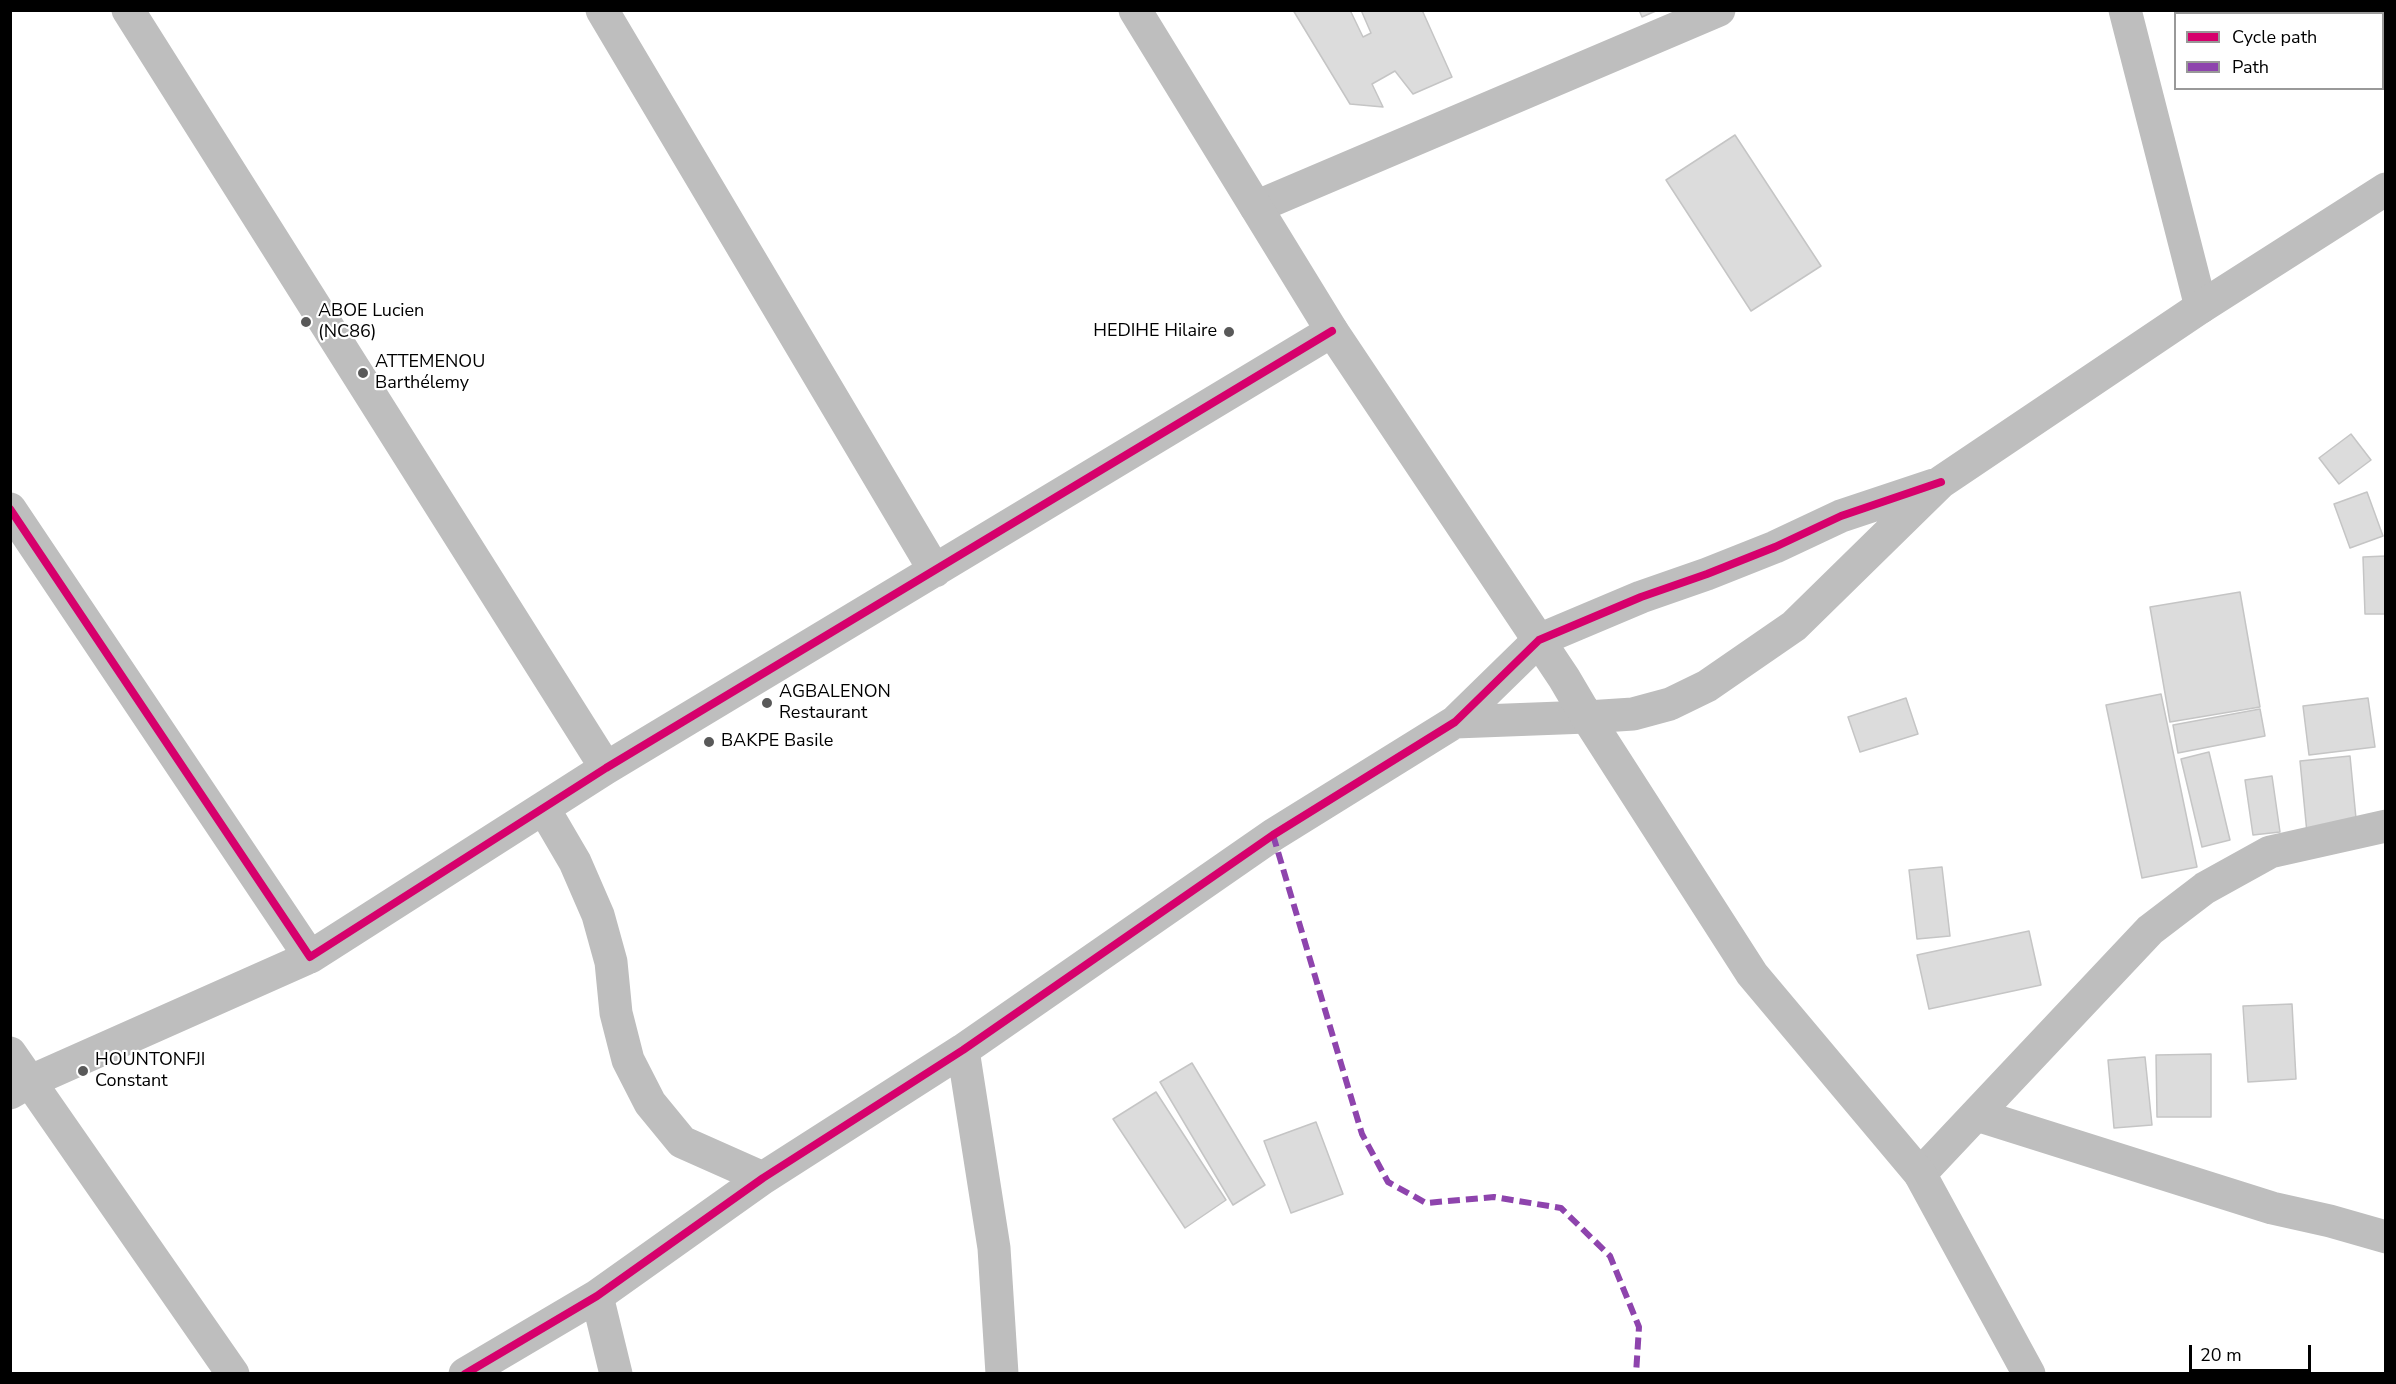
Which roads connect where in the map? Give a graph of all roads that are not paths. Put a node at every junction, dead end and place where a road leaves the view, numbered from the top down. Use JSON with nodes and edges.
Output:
{"nodes":[{"id":1,"x":128,"y":10,"type":"edge"},
{"id":2,"x":602,"y":10,"type":"edge"},
{"id":3,"x":1135,"y":10,"type":"edge"},
{"id":4,"x":1719,"y":10,"type":"edge"},
{"id":5,"x":2125,"y":10,"type":"edge"},
{"id":6,"x":2385,"y":189,"type":"edge"},
{"id":7,"x":1256,"y":207,"type":"junction"},
{"id":8,"x":2201,"y":307,"type":"junction"},
{"id":9,"x":1332,"y":331,"type":"junction"},
{"id":10,"x":1941,"y":482,"type":"junction"},
{"id":11,"x":10,"y":509,"type":"edge"},
{"id":12,"x":935,"y":571,"type":"junction"},
{"id":13,"x":1539,"y":640,"type":"junction"},
{"id":14,"x":1587,"y":717,"type":"junction"},
{"id":15,"x":1455,"y":722,"type":"junction"},
{"id":16,"x":606,"y":768,"type":"junction"},
{"id":17,"x":544,"y":809,"type":"junction"},
{"id":18,"x":2385,"y":826,"type":"edge"},
{"id":19,"x":310,"y":957,"type":"junction"},
{"id":20,"x":963,"y":1050,"type":"junction"},
{"id":21,"x":10,"y":1053,"type":"edge"},
{"id":22,"x":21,"y":1087,"type":"edge"},
{"id":23,"x":1977,"y":1115,"type":"junction"},
{"id":24,"x":1920,"y":1174,"type":"junction"},
{"id":25,"x":763,"y":1178,"type":"junction"},
{"id":26,"x":2385,"y":1237,"type":"edge"},
{"id":27,"x":597,"y":1296,"type":"junction"},
{"id":28,"x":233,"y":1374,"type":"edge"},
{"id":29,"x":465,"y":1374,"type":"edge"},
{"id":30,"x":616,"y":1374,"type":"edge"},
{"id":31,"x":1002,"y":1374,"type":"edge"},
{"id":32,"x":2029,"y":1374,"type":"edge"}],
"edges":[{"from":1,"to":16,"type":"street"},
{"from":2,"to":12,"type":"street"},
{"from":3,"to":7,"type":"street"},
{"from":4,"to":7,"type":"street"},
{"from":5,"to":8,"type":"street"},
{"from":6,"to":8,"type":"street"},
{"from":7,"to":9,"type":"street"},
{"from":8,"to":10,"type":"street"},
{"from":9,"to":12,"type":"street"},
{"from":9,"to":13,"type":"street"},
{"from":10,"to":13,"type":"street"},
{"from":10,"to":14,"type":"street"},
{"from":11,"to":19,"type":"street"},
{"from":12,"to":16,"type":"street"},
{"from":13,"to":14,"type":"street"},
{"from":13,"to":15,"type":"street"},
{"from":14,"to":15,"type":"street"},
{"from":14,"to":24,"type":"street"},
{"from":15,"to":20,"type":"street"},
{"from":16,"to":17,"type":"street"},
{"from":17,"to":19,"type":"street"},
{"from":17,"to":25,"type":"street"},
{"from":18,"to":23,"type":"street"},
{"from":19,"to":22,"type":"street"},
{"from":20,"to":25,"type":"street"},
{"from":20,"to":31,"type":"street"},
{"from":21,"to":22,"type":"street"},
{"from":22,"to":28,"type":"street"},
{"from":23,"to":24,"type":"street"},
{"from":23,"to":26,"type":"street"},
{"from":24,"to":32,"type":"street"},
{"from":25,"to":27,"type":"street"},
{"from":27,"to":29,"type":"street"},
{"from":27,"to":30,"type":"street"}]}
